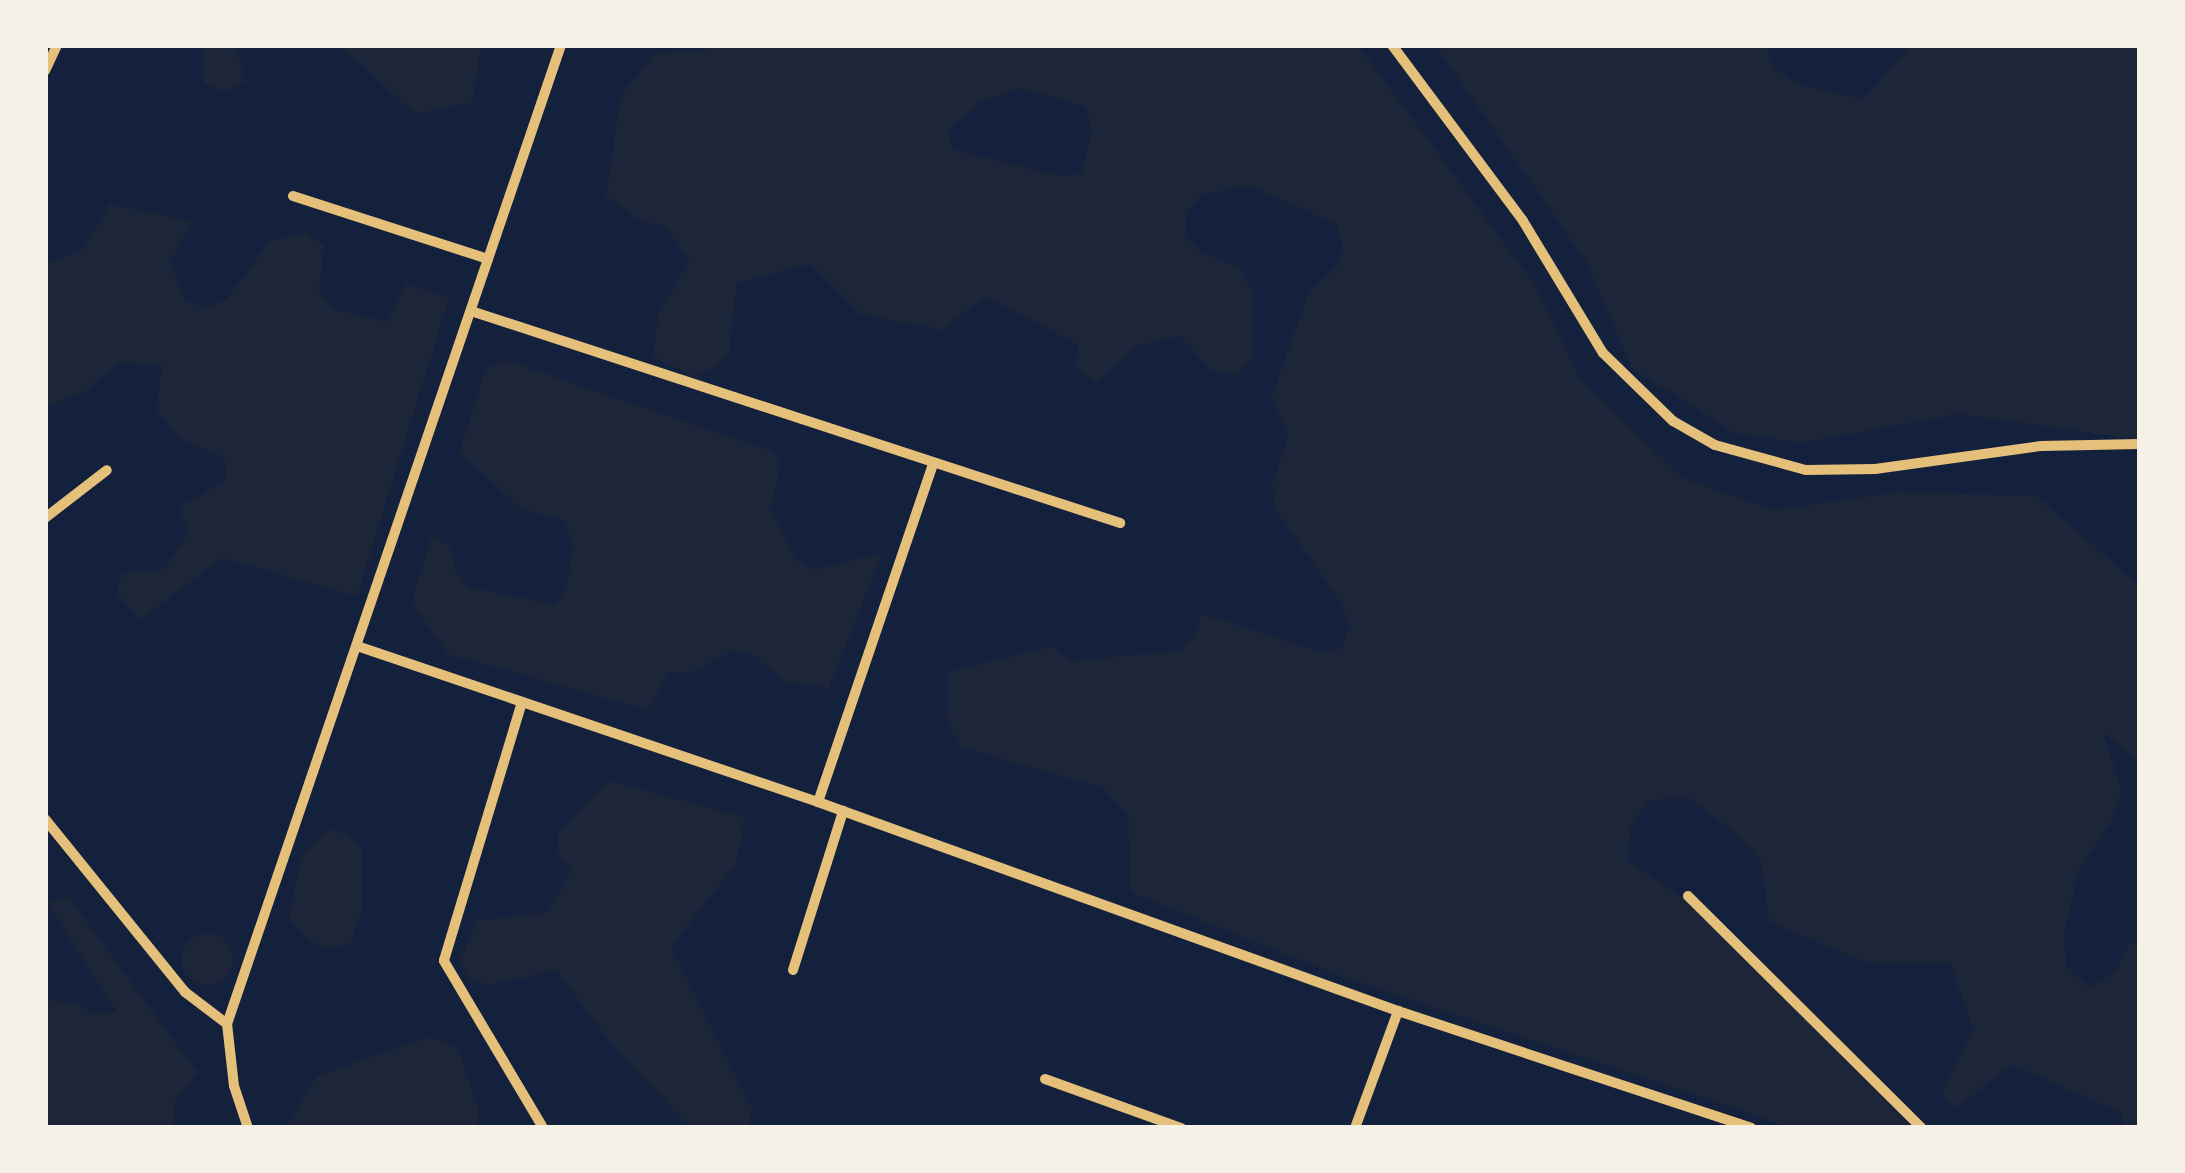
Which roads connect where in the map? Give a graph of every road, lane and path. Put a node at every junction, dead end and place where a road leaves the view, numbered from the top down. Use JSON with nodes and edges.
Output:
{"nodes":[{"id":1,"x":56,"y":45,"type":"edge"},
{"id":2,"x":561,"y":45,"type":"edge"},
{"id":3,"x":1392,"y":45,"type":"edge"},
{"id":4,"x":45,"y":71,"type":"edge"},
{"id":5,"x":293,"y":196,"type":"dead end"},
{"id":6,"x":488,"y":259,"type":"junction"},
{"id":7,"x":470,"y":311,"type":"junction"},
{"id":8,"x":2140,"y":444,"type":"edge"},
{"id":9,"x":932,"y":467,"type":"junction"},
{"id":10,"x":107,"y":470,"type":"dead end"},
{"id":11,"x":45,"y":518,"type":"edge"},
{"id":12,"x":1120,"y":523,"type":"dead end"},
{"id":13,"x":357,"y":646,"type":"junction"},
{"id":14,"x":522,"y":702,"type":"junction"},
{"id":15,"x":818,"y":802,"type":"junction"},
{"id":16,"x":843,"y":811,"type":"junction"},
{"id":17,"x":45,"y":819,"type":"edge"},
{"id":18,"x":1688,"y":896,"type":"dead end"},
{"id":19,"x":793,"y":970,"type":"dead end"},
{"id":20,"x":1398,"y":1011,"type":"junction"},
{"id":21,"x":227,"y":1024,"type":"junction"},
{"id":22,"x":1045,"y":1079,"type":"dead end"},
{"id":23,"x":248,"y":1128,"type":"edge"},
{"id":24,"x":543,"y":1128,"type":"edge"},
{"id":25,"x":1180,"y":1128,"type":"edge"},
{"id":26,"x":1355,"y":1128,"type":"edge"},
{"id":27,"x":1752,"y":1128,"type":"edge"},
{"id":28,"x":1922,"y":1128,"type":"edge"}],
"edges":[{"from":1,"to":4,"type":"street"},
{"from":2,"to":6,"type":"street"},
{"from":3,"to":8,"type":"street"},
{"from":5,"to":6,"type":"street"},
{"from":6,"to":7,"type":"street"},
{"from":7,"to":9,"type":"street"},
{"from":7,"to":13,"type":"street"},
{"from":9,"to":12,"type":"street"},
{"from":9,"to":15,"type":"street"},
{"from":10,"to":11,"type":"street"},
{"from":13,"to":14,"type":"street"},
{"from":13,"to":21,"type":"street"},
{"from":14,"to":15,"type":"street"},
{"from":14,"to":24,"type":"street"},
{"from":15,"to":16,"type":"street"},
{"from":16,"to":19,"type":"street"},
{"from":16,"to":20,"type":"street"},
{"from":17,"to":21,"type":"street"},
{"from":18,"to":28,"type":"street"},
{"from":20,"to":26,"type":"street"},
{"from":20,"to":27,"type":"street"},
{"from":21,"to":23,"type":"street"},
{"from":22,"to":25,"type":"street"}]}
